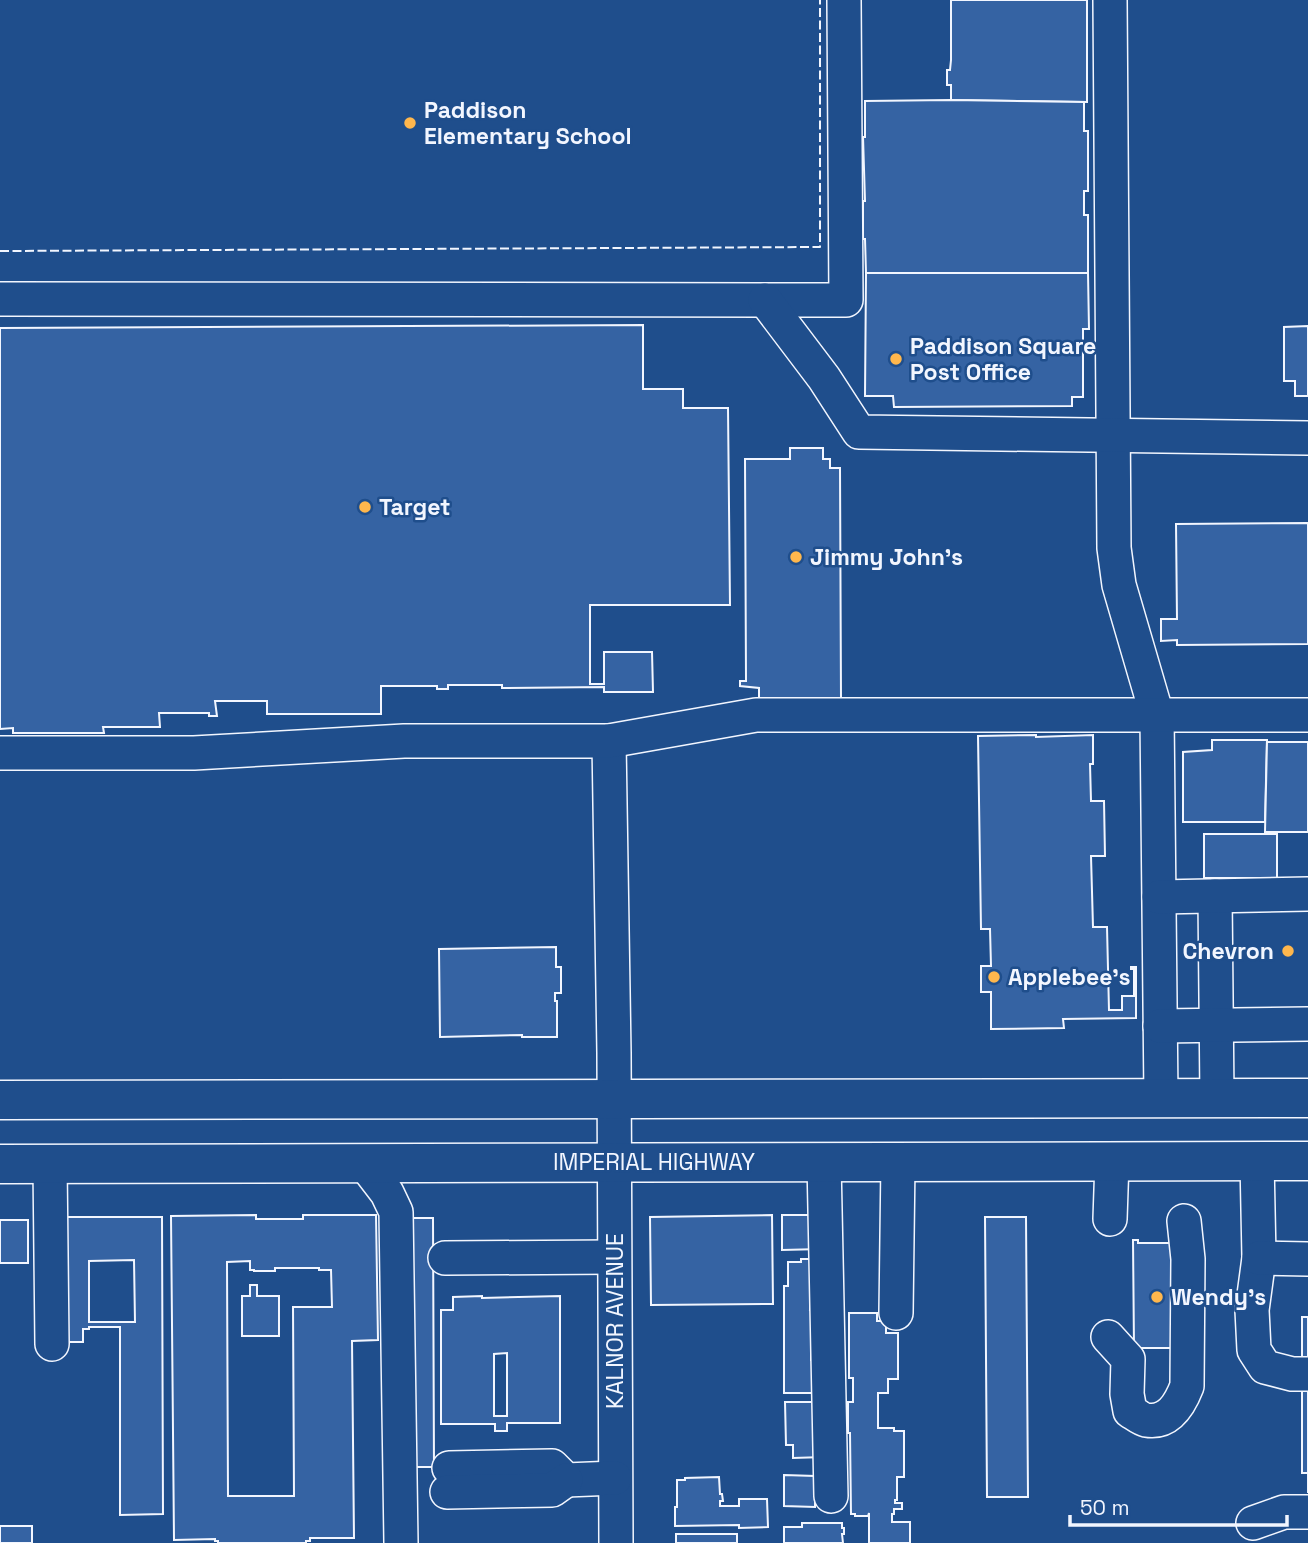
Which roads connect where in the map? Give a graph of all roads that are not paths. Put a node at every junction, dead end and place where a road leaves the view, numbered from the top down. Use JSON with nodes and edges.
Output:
{"nodes":[{"id":1,"x":844,"y":0,"type":"edge"},
{"id":2,"x":1110,"y":0,"type":"edge"},
{"id":3,"x":0,"y":299,"type":"edge"},
{"id":4,"x":765,"y":300,"type":"junction"},
{"id":5,"x":1114,"y":436,"type":"junction"},
{"id":6,"x":1308,"y":438,"type":"edge"},
{"id":7,"x":1157,"y":715,"type":"junction"},
{"id":8,"x":1308,"y":715,"type":"edge"},
{"id":9,"x":609,"y":741,"type":"junction"},
{"id":10,"x":0,"y":752,"type":"edge"},
{"id":11,"x":1308,"y":894,"type":"edge"},
{"id":12,"x":1214,"y":896,"type":"junction"},
{"id":13,"x":1159,"y":897,"type":"junction"},
{"id":14,"x":1308,"y":1024,"type":"edge"},
{"id":15,"x":1160,"y":1026,"type":"junction"},
{"id":16,"x":1216,"y":1026,"type":"junction"},
{"id":17,"x":1161,"y":1098,"type":"junction"},
{"id":18,"x":1217,"y":1098,"type":"junction"},
{"id":19,"x":1308,"y":1098,"type":"edge"},
{"id":20,"x":614,"y":1099,"type":"junction"},
{"id":21,"x":0,"y":1100,"type":"edge"},
{"id":22,"x":1112,"y":1161,"type":"junction"},
{"id":23,"x":1257,"y":1161,"type":"junction"},
{"id":24,"x":1308,"y":1161,"type":"edge"},
{"id":25,"x":824,"y":1162,"type":"junction"},
{"id":26,"x":898,"y":1162,"type":"junction"},
{"id":27,"x":364,"y":1163,"type":"junction"},
{"id":28,"x":614,"y":1163,"type":"junction"},
{"id":29,"x":0,"y":1164,"type":"edge"},
{"id":30,"x":50,"y":1164,"type":"junction"},
{"id":31,"x":1110,"y":1219,"type":"dead end"},
{"id":32,"x":1184,"y":1221,"type":"dead end"},
{"id":33,"x":614,"y":1257,"type":"junction"},
{"id":34,"x":444,"y":1258,"type":"dead end"},
{"id":35,"x":1259,"y":1258,"type":"junction"},
{"id":36,"x":1308,"y":1259,"type":"edge"},
{"id":37,"x":896,"y":1313,"type":"dead end"},
{"id":38,"x":1108,"y":1337,"type":"dead end"},
{"id":39,"x":52,"y":1344,"type":"dead end"},
{"id":40,"x":1308,"y":1374,"type":"edge"},
{"id":41,"x":615,"y":1478,"type":"junction"},
{"id":42,"x":448,"y":1480,"type":"dead end"},
{"id":43,"x":831,"y":1496,"type":"dead end"},
{"id":44,"x":1308,"y":1512,"type":"edge"},
{"id":45,"x":1308,"y":1533,"type":"edge"},
{"id":46,"x":401,"y":1543,"type":"edge"},
{"id":47,"x":616,"y":1543,"type":"edge"}],
"edges":[{"from":1,"to":4,"type":"street"},
{"from":2,"to":5,"type":"street"},
{"from":3,"to":4,"type":"street"},
{"from":4,"to":5,"type":"street"},
{"from":5,"to":6,"type":"street"},
{"from":5,"to":7,"type":"street"},
{"from":7,"to":8,"type":"street"},
{"from":7,"to":9,"type":"street"},
{"from":7,"to":13,"type":"street"},
{"from":9,"to":10,"type":"street"},
{"from":9,"to":20,"type":"street","name":"KALNOR AVENUE"},
{"from":11,"to":12,"type":"street"},
{"from":12,"to":13,"type":"street"},
{"from":12,"to":16,"type":"street"},
{"from":13,"to":15,"type":"street"},
{"from":14,"to":16,"type":"street"},
{"from":15,"to":16,"type":"street"},
{"from":15,"to":17,"type":"street"},
{"from":16,"to":18,"type":"street"},
{"from":17,"to":18,"type":"main road"},
{"from":17,"to":20,"type":"main road"},
{"from":18,"to":19,"type":"main road"},
{"from":20,"to":21,"type":"main road"},
{"from":20,"to":28,"type":"street","name":"KALNOR AVENUE"},
{"from":22,"to":23,"type":"main road","name":"IMPERIAL HIGHWAY"},
{"from":22,"to":26,"type":"main road","name":"IMPERIAL HIGHWAY"},
{"from":22,"to":31,"type":"street"},
{"from":23,"to":24,"type":"main road","name":"IMPERIAL HIGHWAY"},
{"from":23,"to":35,"type":"street"},
{"from":25,"to":26,"type":"main road","name":"IMPERIAL HIGHWAY"},
{"from":25,"to":28,"type":"main road","name":"IMPERIAL HIGHWAY"},
{"from":25,"to":43,"type":"street"},
{"from":26,"to":37,"type":"street"},
{"from":27,"to":28,"type":"main road","name":"IMPERIAL HIGHWAY"},
{"from":27,"to":30,"type":"main road","name":"IMPERIAL HIGHWAY"},
{"from":27,"to":46,"type":"street"},
{"from":28,"to":33,"type":"street","name":"KALNOR AVENUE"},
{"from":29,"to":30,"type":"main road","name":"IMPERIAL HIGHWAY"},
{"from":30,"to":39,"type":"street"},
{"from":32,"to":38,"type":"street"},
{"from":33,"to":34,"type":"street"},
{"from":33,"to":41,"type":"street","name":"KALNOR AVENUE"},
{"from":35,"to":36,"type":"street"},
{"from":35,"to":40,"type":"street"},
{"from":41,"to":42,"type":"street"},
{"from":41,"to":47,"type":"street","name":"KALNOR AVENUE"},
{"from":44,"to":45,"type":"street"}]}
